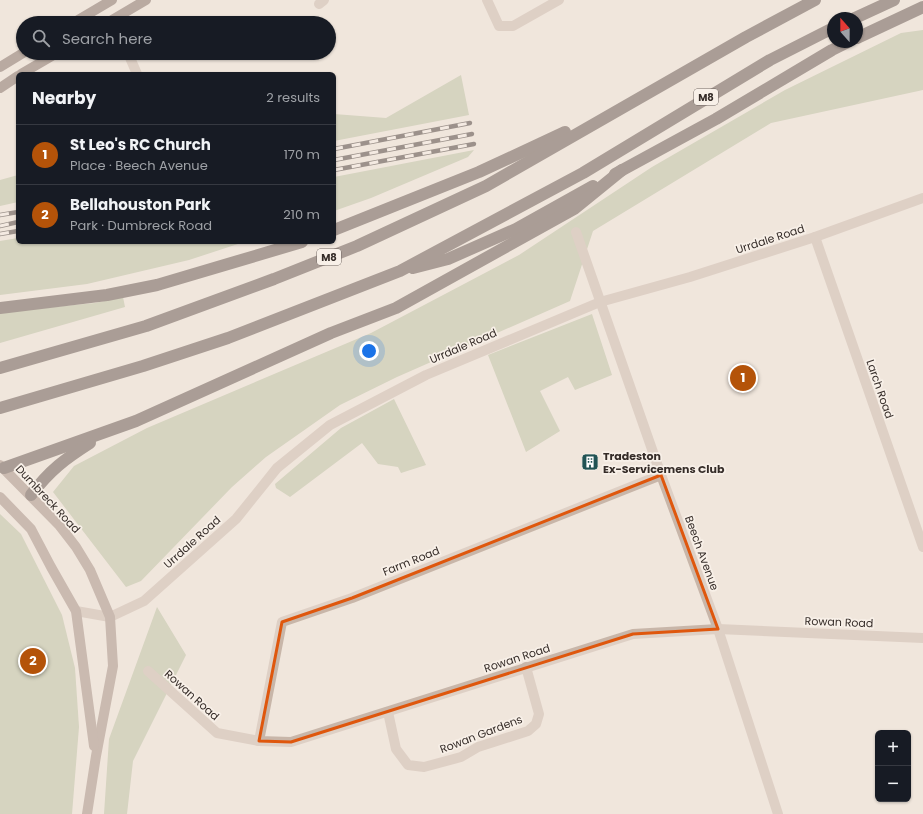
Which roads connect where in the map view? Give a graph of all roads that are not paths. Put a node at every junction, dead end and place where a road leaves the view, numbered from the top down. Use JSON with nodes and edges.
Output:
{"nodes":[{"id":1,"x":112,"y":0,"type":"edge"},
{"id":2,"x":146,"y":0,"type":"edge"},
{"id":3,"x":487,"y":0,"type":"edge"},
{"id":4,"x":559,"y":0,"type":"edge"},
{"id":5,"x":815,"y":0,"type":"edge"},
{"id":6,"x":894,"y":0,"type":"edge"},
{"id":7,"x":923,"y":8,"type":"edge"},
{"id":8,"x":863,"y":14,"type":"edge"},
{"id":9,"x":85,"y":16,"type":"edge"},
{"id":10,"x":121,"y":16,"type":"edge"},
{"id":11,"x":827,"y":31,"type":"edge"},
{"id":12,"x":863,"y":35,"type":"edge"},
{"id":13,"x":836,"y":48,"type":"edge"},
{"id":14,"x":16,"y":57,"type":"edge"},
{"id":15,"x":45,"y":60,"type":"edge"},
{"id":16,"x":131,"y":60,"type":"edge"},
{"id":17,"x":0,"y":67,"type":"edge"},
{"id":18,"x":24,"y":72,"type":"edge"},
{"id":19,"x":136,"y":72,"type":"edge"},
{"id":20,"x":16,"y":77,"type":"edge"},
{"id":21,"x":0,"y":88,"type":"edge"},
{"id":22,"x":638,"y":99,"type":"junction"},
{"id":23,"x":622,"y":170,"type":"junction"},
{"id":24,"x":923,"y":198,"type":"edge"},
{"id":25,"x":336,"y":229,"type":"edge"},
{"id":26,"x":576,"y":232,"type":"dead end"},
{"id":27,"x":815,"y":238,"type":"junction"},
{"id":28,"x":295,"y":244,"type":"edge"},
{"id":29,"x":400,"y":271,"type":"junction"},
{"id":30,"x":600,"y":302,"type":"junction"},
{"id":31,"x":0,"y":308,"type":"edge"},
{"id":32,"x":0,"y":368,"type":"edge"},
{"id":33,"x":0,"y":408,"type":"edge"},
{"id":34,"x":106,"y":432,"type":"junction"},
{"id":35,"x":1,"y":468,"type":"edge"},
{"id":36,"x":661,"y":475,"type":"junction"},
{"id":37,"x":31,"y":495,"type":"junction"},
{"id":38,"x":0,"y":497,"type":"edge"},
{"id":39,"x":923,"y":547,"type":"edge"},
{"id":40,"x":76,"y":611,"type":"junction"},
{"id":41,"x":110,"y":617,"type":"junction"},
{"id":42,"x":718,"y":629,"type":"junction"},
{"id":43,"x":923,"y":638,"type":"edge"},
{"id":44,"x":526,"y":667,"type":"junction"},
{"id":45,"x":148,"y":672,"type":"dead end"},
{"id":46,"x":388,"y":712,"type":"junction"},
{"id":47,"x":259,"y":742,"type":"junction"},
{"id":48,"x":96,"y":756,"type":"junction"},
{"id":49,"x":87,"y":814,"type":"edge"},
{"id":50,"x":778,"y":814,"type":"edge"}],
"edges":[{"from":1,"to":9,"type":"main road"},
{"from":2,"to":10,"type":"main road"},
{"from":3,"to":4,"type":"street"},
{"from":5,"to":22,"type":"highway","number":"M8"},
{"from":6,"to":8,"type":"highway"},
{"from":7,"to":12,"type":"highway"},
{"from":11,"to":29,"type":"highway","number":"M8"},
{"from":13,"to":23,"type":"highway","number":"M8"},
{"from":14,"to":17,"type":"main road"},
{"from":15,"to":18,"type":"main road"},
{"from":16,"to":19,"type":"street"},
{"from":20,"to":21,"type":"main road"},
{"from":22,"to":25,"type":"highway","number":"M8"},
{"from":22,"to":32,"type":"highway","number":"M8"},
{"from":23,"to":29,"type":"highway","number":"M8"},
{"from":23,"to":34,"type":"highway"},
{"from":24,"to":27,"type":"street","name":"Urrdale Road"},
{"from":26,"to":30,"type":"street","name":"Beech Avenue"},
{"from":27,"to":30,"type":"street","name":"Urrdale Road"},
{"from":27,"to":39,"type":"street","name":"Larch Road"},
{"from":28,"to":31,"type":"highway"},
{"from":29,"to":33,"type":"highway","number":"M8"},
{"from":30,"to":36,"type":"street","name":"Beech Avenue"},
{"from":30,"to":41,"type":"street","name":"Urrdale Road"},
{"from":34,"to":35,"type":"highway"},
{"from":34,"to":37,"type":"highway"},
{"from":35,"to":37,"type":"main road","name":"Dumbreck Road"},
{"from":36,"to":42,"type":"street","name":"Beech Avenue"},
{"from":36,"to":47,"type":"street","name":"Farm Road"},
{"from":37,"to":41,"type":"main road","name":"Dumbreck Road"},
{"from":38,"to":40,"type":"main road","name":"Dumbreck Road"},
{"from":40,"to":41,"type":"street"},
{"from":40,"to":48,"type":"main road","name":"Dumbreck Road"},
{"from":41,"to":48,"type":"main road","name":"Dumbreck Road"},
{"from":42,"to":43,"type":"street","name":"Rowan Road"},
{"from":42,"to":44,"type":"street","name":"Rowan Road"},
{"from":42,"to":50,"type":"street","name":"Beech Avenue"},
{"from":44,"to":46,"type":"street","name":"Rowan Road"},
{"from":44,"to":46,"type":"street","name":"Rowan Gardens"},
{"from":45,"to":47,"type":"street","name":"Rowan Road"},
{"from":46,"to":47,"type":"street","name":"Rowan Road"},
{"from":48,"to":49,"type":"main road","name":"Dumbreck Road"}]}
